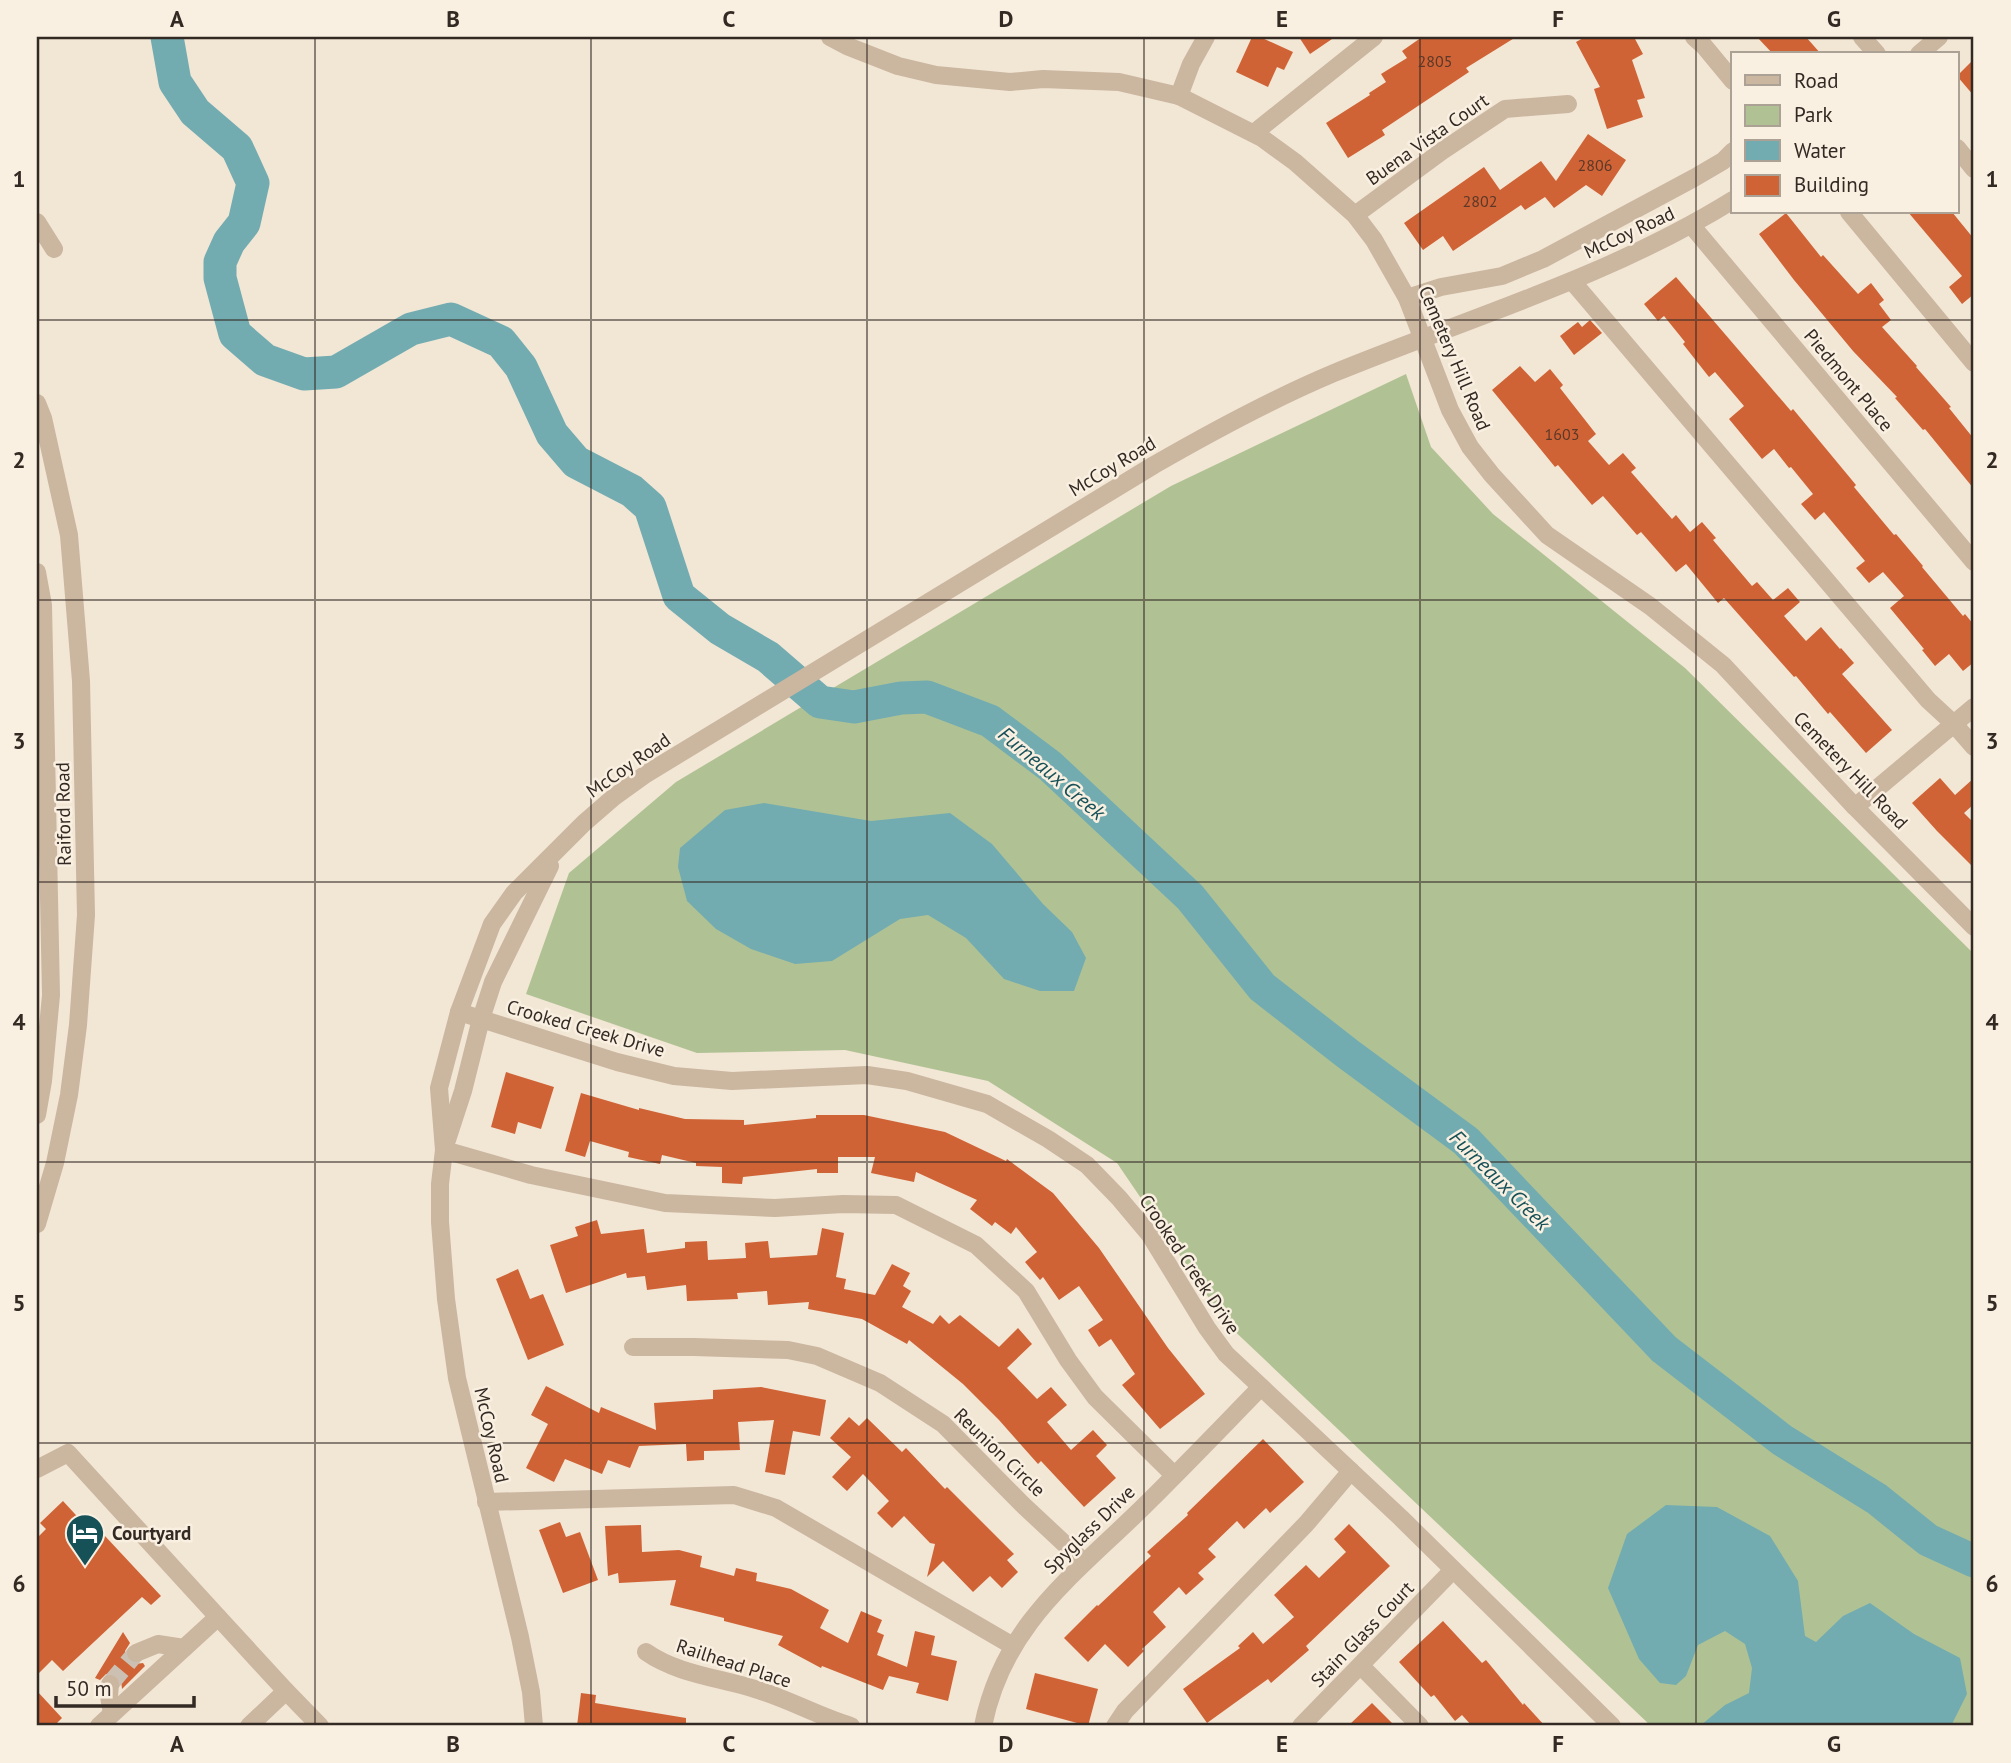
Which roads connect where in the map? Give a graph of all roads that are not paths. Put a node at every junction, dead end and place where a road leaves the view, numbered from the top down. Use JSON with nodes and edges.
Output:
{"nodes":[{"id":1,"x":830,"y":37,"type":"edge"},
{"id":2,"x":1206,"y":37,"type":"edge"},
{"id":3,"x":1374,"y":37,"type":"edge"},
{"id":4,"x":1694,"y":37,"type":"edge"},
{"id":5,"x":1862,"y":37,"type":"edge"},
{"id":6,"x":1939,"y":37,"type":"edge"},
{"id":7,"x":1875,"y":52,"type":"edge"},
{"id":8,"x":1921,"y":52,"type":"edge"},
{"id":9,"x":1731,"y":79,"type":"edge"},
{"id":10,"x":1178,"y":96,"type":"junction"},
{"id":11,"x":1568,"y":104,"type":"dead end"},
{"id":12,"x":1254,"y":133,"type":"junction"},
{"id":13,"x":1958,"y":149,"type":"edge"},
{"id":14,"x":1731,"y":153,"type":"edge"},
{"id":15,"x":1974,"y":169,"type":"edge"},
{"id":16,"x":1731,"y":201,"type":"edge"},
{"id":17,"x":1851,"y":214,"type":"edge"},
{"id":18,"x":1355,"y":215,"type":"junction"},
{"id":19,"x":37,"y":222,"type":"edge"},
{"id":20,"x":1692,"y":226,"type":"junction"},
{"id":21,"x":54,"y":249,"type":"dead end"},
{"id":22,"x":1572,"y":281,"type":"junction"},
{"id":23,"x":1408,"y":298,"type":"junction"},
{"id":24,"x":1423,"y":339,"type":"junction"},
{"id":25,"x":1974,"y":363,"type":"edge"},
{"id":26,"x":37,"y":404,"type":"edge"},
{"id":27,"x":43,"y":450,"type":"edge"},
{"id":28,"x":1974,"y":562,"type":"edge"},
{"id":29,"x":37,"y":572,"type":"edge"},
{"id":30,"x":1974,"y":707,"type":"edge"},
{"id":31,"x":1954,"y":724,"type":"junction"},
{"id":32,"x":1974,"y":747,"type":"edge"},
{"id":33,"x":1856,"y":807,"type":"junction"},
{"id":34,"x":558,"y":850,"type":"junction"},
{"id":35,"x":1974,"y":928,"type":"edge"},
{"id":36,"x":459,"y":1012,"type":"junction"},
{"id":37,"x":481,"y":1018,"type":"junction"},
{"id":38,"x":42,"y":1046,"type":"edge"},
{"id":39,"x":75,"y":1051,"type":"junction"},
{"id":40,"x":40,"y":1081,"type":"edge"},
{"id":41,"x":71,"y":1083,"type":"junction"},
{"id":42,"x":37,"y":1115,"type":"edge"},
{"id":43,"x":444,"y":1150,"type":"junction"},
{"id":44,"x":37,"y":1224,"type":"edge"},
{"id":45,"x":633,"y":1347,"type":"dead end"},
{"id":46,"x":1261,"y":1387,"type":"junction"},
{"id":47,"x":37,"y":1469,"type":"edge"},
{"id":48,"x":1351,"y":1471,"type":"junction"},
{"id":49,"x":1174,"y":1475,"type":"junction"},
{"id":50,"x":486,"y":1502,"type":"junction"},
{"id":51,"x":1084,"y":1562,"type":"junction"},
{"id":52,"x":1452,"y":1570,"type":"junction"},
{"id":53,"x":218,"y":1617,"type":"junction"},
{"id":54,"x":1013,"y":1646,"type":"junction"},
{"id":55,"x":184,"y":1648,"type":"junction"},
{"id":56,"x":646,"y":1652,"type":"dead end"},
{"id":57,"x":136,"y":1653,"type":"tunnel mouth"},
{"id":58,"x":1361,"y":1666,"type":"junction"},
{"id":59,"x":110,"y":1684,"type":"tunnel mouth"},
{"id":60,"x":286,"y":1691,"type":"junction"},
{"id":61,"x":105,"y":1720,"type":"edge"},
{"id":62,"x":249,"y":1726,"type":"edge"},
{"id":63,"x":320,"y":1726,"type":"edge"},
{"id":64,"x":534,"y":1726,"type":"edge"},
{"id":65,"x":851,"y":1726,"type":"edge"},
{"id":66,"x":984,"y":1726,"type":"edge"},
{"id":67,"x":1115,"y":1726,"type":"edge"},
{"id":68,"x":1301,"y":1726,"type":"edge"},
{"id":69,"x":1420,"y":1726,"type":"edge"},
{"id":70,"x":1612,"y":1726,"type":"edge"}],
"edges":[{"from":1,"to":10,"type":"street","name":"Cemetery Hill Road"},
{"from":2,"to":10,"type":"street"},
{"from":3,"to":12,"type":"street"},
{"from":4,"to":9,"type":"street"},
{"from":5,"to":7,"type":"street"},
{"from":6,"to":8,"type":"street"},
{"from":10,"to":12,"type":"street","name":"Cemetery Hill Road"},
{"from":11,"to":18,"type":"street","name":"Buena Vista Court"},
{"from":12,"to":18,"type":"street","name":"Cemetery Hill Road"},
{"from":13,"to":15,"type":"street"},
{"from":14,"to":23,"type":"street"},
{"from":16,"to":20,"type":"street","name":"McCoy Road"},
{"from":17,"to":25,"type":"street"},
{"from":18,"to":23,"type":"street","name":"Cemetery Hill Road"},
{"from":19,"to":21,"type":"street"},
{"from":20,"to":22,"type":"street","name":"McCoy Road"},
{"from":20,"to":28,"type":"street","name":"Piedmont Place"},
{"from":22,"to":24,"type":"street","name":"McCoy Road"},
{"from":22,"to":31,"type":"street"},
{"from":23,"to":24,"type":"street","name":"Cemetery Hill Road"},
{"from":24,"to":33,"type":"street","name":"Cemetery Hill Road"},
{"from":24,"to":34,"type":"street","name":"McCoy Road"},
{"from":26,"to":27,"type":"street","name":"Raiford Road"},
{"from":27,"to":39,"type":"street","name":"Raiford Road"},
{"from":29,"to":38,"type":"street","name":"Raiford Road"},
{"from":30,"to":31,"type":"street"},
{"from":31,"to":32,"type":"street"},
{"from":31,"to":33,"type":"street"},
{"from":33,"to":35,"type":"street","name":"Cemetery Hill Road"},
{"from":34,"to":36,"type":"street","name":"McCoy Road"},
{"from":34,"to":37,"type":"street","name":"McCoy Road"},
{"from":36,"to":37,"type":"street","name":"Crooked Creek Drive"},
{"from":36,"to":43,"type":"street","name":"McCoy Road"},
{"from":37,"to":43,"type":"street","name":"McCoy Road"},
{"from":37,"to":46,"type":"street","name":"Crooked Creek Drive"},
{"from":38,"to":39,"type":"street"},
{"from":38,"to":40,"type":"street","name":"Raiford Road"},
{"from":39,"to":41,"type":"street","name":"Raiford Road"},
{"from":40,"to":41,"type":"street"},
{"from":40,"to":42,"type":"street","name":"Raiford Road"},
{"from":41,"to":44,"type":"street","name":"Raiford Road"},
{"from":43,"to":49,"type":"street"},
{"from":43,"to":50,"type":"street","name":"McCoy Road"},
{"from":45,"to":51,"type":"street","name":"Reunion Circle"},
{"from":46,"to":48,"type":"street","name":"Crooked Creek Drive"},
{"from":46,"to":49,"type":"street","name":"Spyglass Drive"},
{"from":47,"to":53,"type":"street"},
{"from":48,"to":52,"type":"street","name":"Crooked Creek Drive"},
{"from":48,"to":67,"type":"street"},
{"from":49,"to":51,"type":"street","name":"Spyglass Drive"},
{"from":50,"to":54,"type":"street"},
{"from":50,"to":64,"type":"street","name":"McCoy Road"},
{"from":51,"to":54,"type":"street","name":"Spyglass Drive"},
{"from":52,"to":58,"type":"street","name":"Stain Glass Court"},
{"from":52,"to":70,"type":"street","name":"Crooked Creek Drive"},
{"from":53,"to":55,"type":"street"},
{"from":53,"to":60,"type":"street"},
{"from":54,"to":66,"type":"street","name":"Spyglass Drive"},
{"from":55,"to":57,"type":"street"},
{"from":55,"to":61,"type":"street"},
{"from":56,"to":65,"type":"street","name":"Railhead Place"},
{"from":58,"to":68,"type":"street","name":"Stain Glass Court"},
{"from":58,"to":69,"type":"street"},
{"from":59,"to":61,"type":"street"},
{"from":60,"to":62,"type":"street"},
{"from":60,"to":63,"type":"street"}]}
